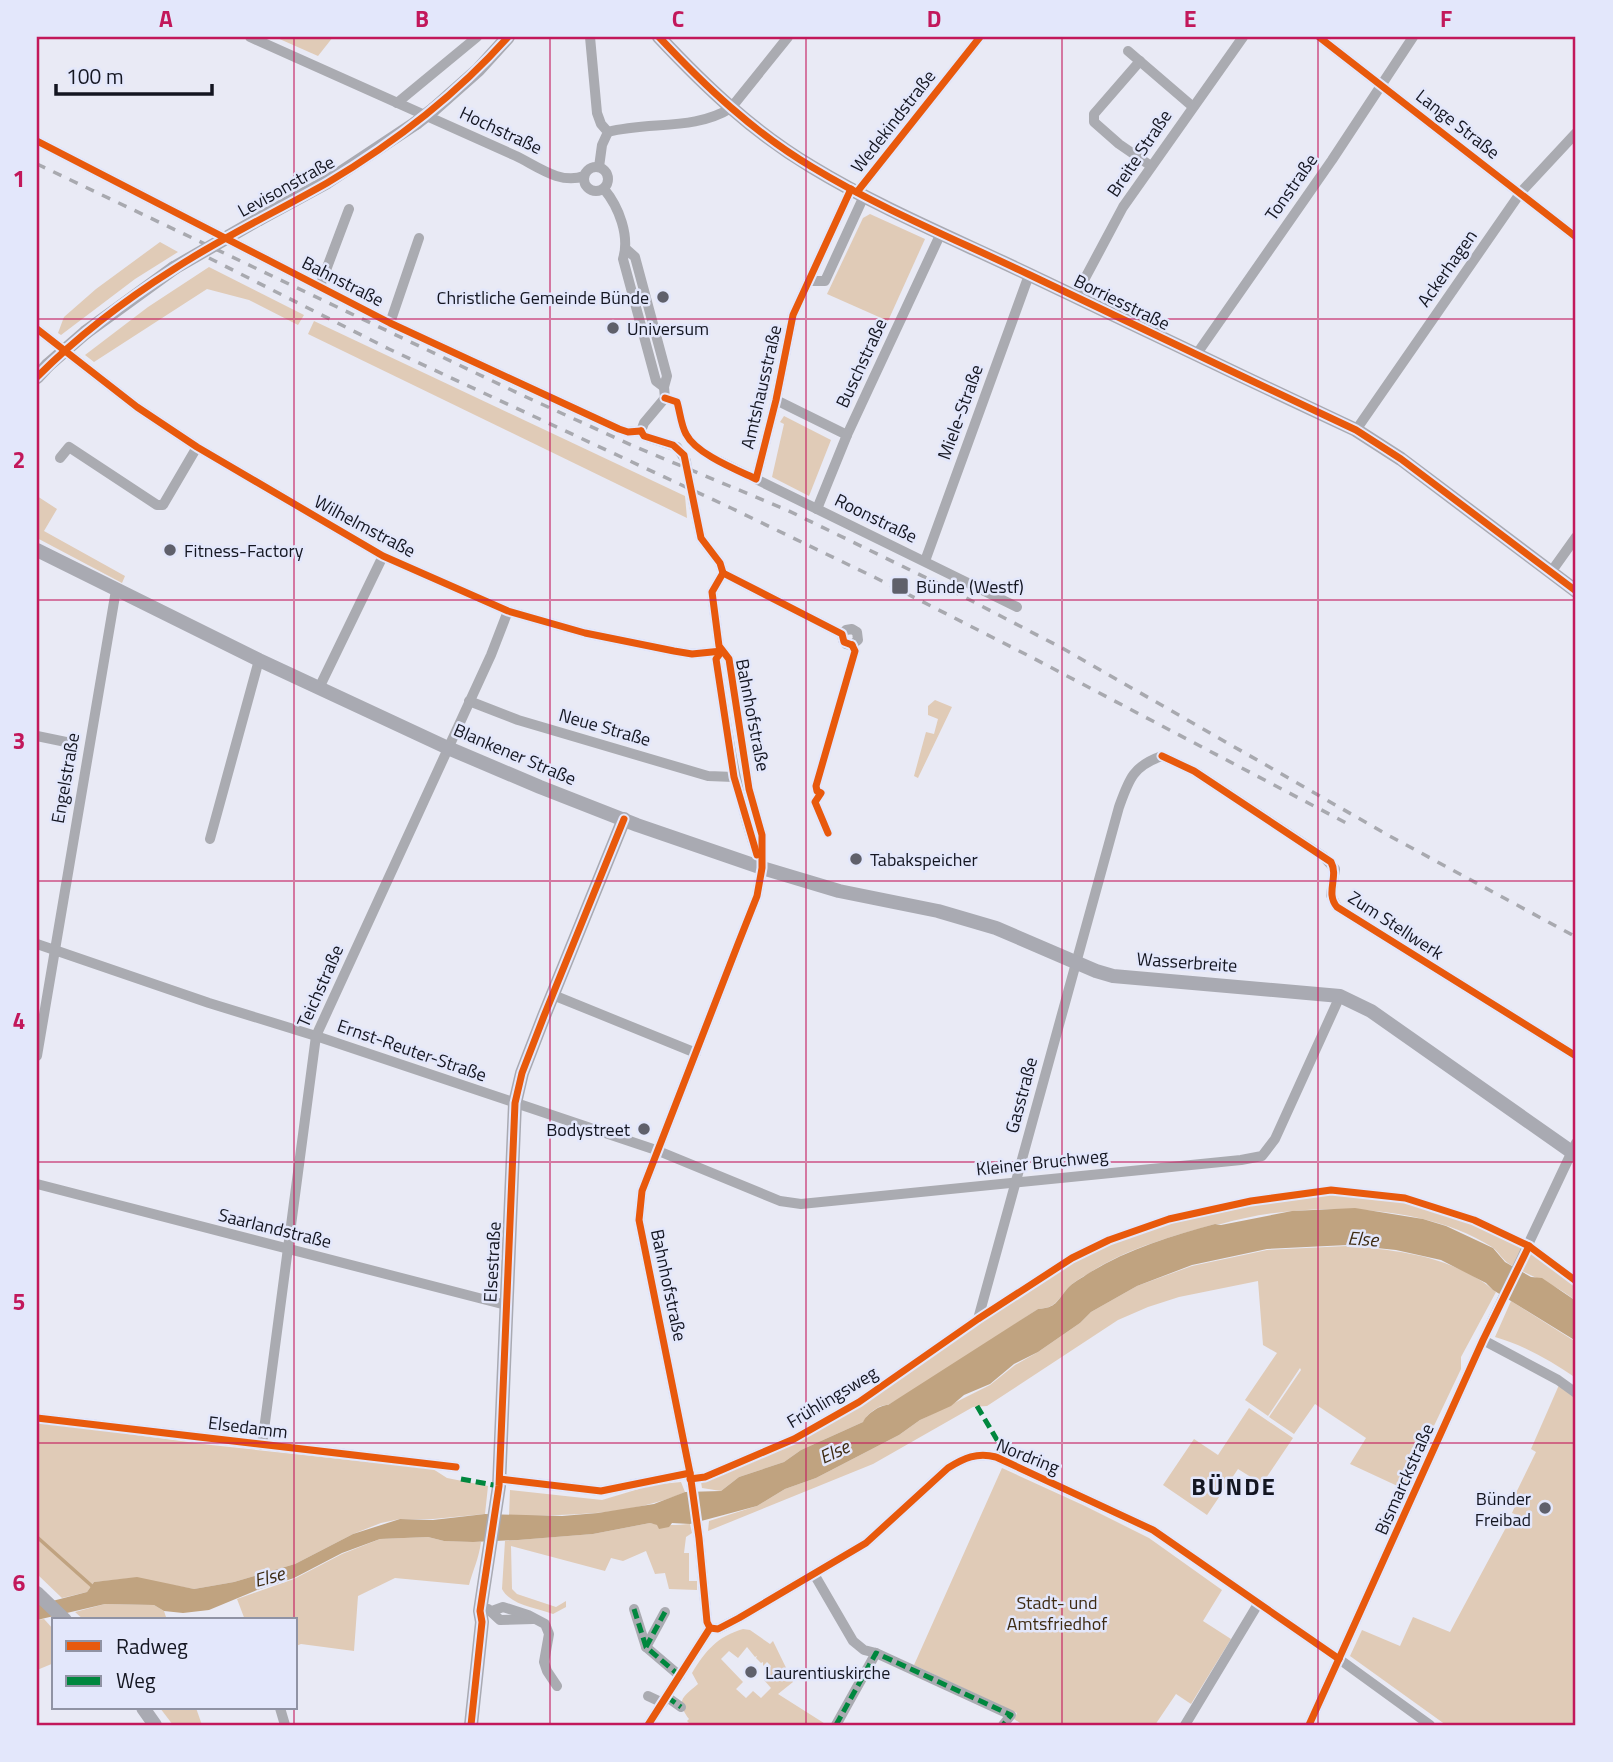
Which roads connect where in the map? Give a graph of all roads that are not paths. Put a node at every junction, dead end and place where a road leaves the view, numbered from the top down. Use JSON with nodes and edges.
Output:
{"nodes":[{"id":1,"x":250,"y":37,"type":"edge"},
{"id":2,"x":477,"y":37,"type":"edge"},
{"id":3,"x":508,"y":37,"type":"edge"},
{"id":4,"x":590,"y":37,"type":"edge"},
{"id":5,"x":659,"y":37,"type":"edge"},
{"id":6,"x":788,"y":37,"type":"edge"},
{"id":7,"x":980,"y":37,"type":"edge"},
{"id":8,"x":1243,"y":37,"type":"edge"},
{"id":9,"x":1319,"y":37,"type":"edge"},
{"id":10,"x":1413,"y":37,"type":"edge"},
{"id":11,"x":1128,"y":51,"type":"dead end"},
{"id":12,"x":1140,"y":61,"type":"junction"},
{"id":13,"x":1382,"y":85,"type":"junction"},
{"id":14,"x":397,"y":103,"type":"junction"},
{"id":15,"x":1192,"y":106,"type":"junction"},
{"id":16,"x":731,"y":108,"type":"junction"},
{"id":17,"x":608,"y":132,"type":"junction"},
{"id":18,"x":1576,"y":133,"type":"edge"},
{"id":19,"x":37,"y":141,"type":"edge"},
{"id":20,"x":1151,"y":166,"type":"junction"},
{"id":21,"x":599,"y":167,"type":"junction"},
{"id":22,"x":584,"y":176,"type":"junction"},
{"id":23,"x":604,"y":189,"type":"junction"},
{"id":24,"x":858,"y":192,"type":"junction"},
{"id":25,"x":1521,"y":192,"type":"junction"},
{"id":26,"x":349,"y":209,"type":"dead end"},
{"id":27,"x":941,"y":233,"type":"junction"},
{"id":28,"x":1576,"y":237,"type":"edge"},
{"id":29,"x":419,"y":238,"type":"dead end"},
{"id":30,"x":1029,"y":275,"type":"junction"},
{"id":31,"x":320,"y":286,"type":"junction"},
{"id":32,"x":1075,"y":297,"type":"junction"},
{"id":33,"x":390,"y":323,"type":"junction"},
{"id":34,"x":37,"y":329,"type":"edge"},
{"id":35,"x":1196,"y":355,"type":"junction"},
{"id":36,"x":37,"y":377,"type":"edge"},
{"id":37,"x":776,"y":400,"type":"junction"},
{"id":38,"x":1356,"y":430,"type":"junction"},
{"id":39,"x":641,"y":431,"type":"junction"},
{"id":40,"x":847,"y":435,"type":"junction"},
{"id":41,"x":197,"y":447,"type":"junction"},
{"id":42,"x":60,"y":458,"type":"dead end"},
{"id":43,"x":686,"y":461,"type":"tunnel mouth"},
{"id":44,"x":719,"y":461,"type":"dead end"},
{"id":45,"x":756,"y":479,"type":"junction"},
{"id":46,"x":692,"y":495,"type":"tunnel mouth"},
{"id":47,"x":817,"y":509,"type":"junction"},
{"id":48,"x":1576,"y":537,"type":"edge"},
{"id":49,"x":37,"y":550,"type":"edge"},
{"id":50,"x":383,"y":556,"type":"junction"},
{"id":51,"x":925,"y":561,"type":"junction"},
{"id":52,"x":1551,"y":572,"type":"junction"},
{"id":53,"x":723,"y":573,"type":"junction"},
{"id":54,"x":116,"y":590,"type":"junction"},
{"id":55,"x":1576,"y":591,"type":"edge"},
{"id":56,"x":1017,"y":607,"type":"dead end"},
{"id":57,"x":508,"y":611,"type":"junction"},
{"id":58,"x":842,"y":634,"type":"dead end"},
{"id":59,"x":722,"y":651,"type":"junction"},
{"id":60,"x":259,"y":660,"type":"junction"},
{"id":61,"x":319,"y":688,"type":"junction"},
{"id":62,"x":469,"y":701,"type":"junction"},
{"id":63,"x":37,"y":736,"type":"edge"},
{"id":64,"x":66,"y":742,"type":"dead end"},
{"id":65,"x":449,"y":748,"type":"junction"},
{"id":66,"x":734,"y":777,"type":"junction"},
{"id":67,"x":624,"y":820,"type":"junction"},
{"id":68,"x":210,"y":839,"type":"dead end"},
{"id":69,"x":762,"y":868,"type":"junction"},
{"id":70,"x":37,"y":944,"type":"edge"},
{"id":71,"x":55,"y":950,"type":"junction"},
{"id":72,"x":1077,"y":962,"type":"junction"},
{"id":73,"x":553,"y":995,"type":"junction"},
{"id":74,"x":1340,"y":996,"type":"junction"},
{"id":75,"x":316,"y":1036,"type":"junction"},
{"id":76,"x":696,"y":1053,"type":"junction"},
{"id":77,"x":37,"y":1056,"type":"edge"},
{"id":78,"x":1576,"y":1056,"type":"edge"},
{"id":79,"x":515,"y":1103,"type":"junction"},
{"id":80,"x":656,"y":1150,"type":"junction"},
{"id":81,"x":1574,"y":1150,"type":"edge"},
{"id":82,"x":1016,"y":1182,"type":"junction"},
{"id":83,"x":37,"y":1184,"type":"edge"},
{"id":84,"x":288,"y":1249,"type":"junction"},
{"id":85,"x":506,"y":1305,"type":"junction"},
{"id":86,"x":978,"y":1319,"type":"joint"},
{"id":87,"x":1483,"y":1340,"type":"junction"},
{"id":88,"x":1576,"y":1393,"type":"edge"},
{"id":89,"x":37,"y":1418,"type":"edge"},
{"id":90,"x":262,"y":1445,"type":"junction"},
{"id":91,"x":456,"y":1468,"type":"dead end"},
{"id":92,"x":690,"y":1479,"type":"junction"},
{"id":93,"x":499,"y":1486,"type":"junction"},
{"id":94,"x":814,"y":1574,"type":"junction"},
{"id":95,"x":37,"y":1592,"type":"edge"},
{"id":96,"x":1258,"y":1604,"type":"junction"},
{"id":97,"x":485,"y":1609,"type":"junction"},
{"id":98,"x":634,"y":1609,"type":"dead end"},
{"id":99,"x":665,"y":1612,"type":"dead end"},
{"id":100,"x":63,"y":1618,"type":"edge"},
{"id":101,"x":707,"y":1632,"type":"junction"},
{"id":102,"x":646,"y":1647,"type":"junction"},
{"id":103,"x":876,"y":1653,"type":"junction"},
{"id":104,"x":1339,"y":1659,"type":"junction"},
{"id":105,"x":680,"y":1676,"type":"junction"},
{"id":106,"x":557,"y":1686,"type":"dead end"},
{"id":107,"x":648,"y":1696,"type":"dead end"},
{"id":108,"x":665,"y":1700,"type":"junction"},
{"id":109,"x":681,"y":1707,"type":"dead end"},
{"id":110,"x":144,"y":1710,"type":"edge"},
{"id":111,"x":155,"y":1725,"type":"edge"},
{"id":112,"x":461,"y":1725,"type":"edge"},
{"id":113,"x":471,"y":1725,"type":"edge"},
{"id":114,"x":648,"y":1725,"type":"edge"},
{"id":115,"x":836,"y":1725,"type":"edge"},
{"id":116,"x":1003,"y":1725,"type":"edge"},
{"id":117,"x":1185,"y":1725,"type":"edge"},
{"id":118,"x":1310,"y":1725,"type":"edge"},
{"id":119,"x":1430,"y":1725,"type":"edge"}],
"edges":[{"from":1,"to":14,"type":"street","name":"Hochstraße"},
{"from":2,"to":14,"type":"street"},
{"from":3,"to":36,"type":"main road","name":"Levisonstraße","bridge":true},
{"from":4,"to":17,"type":"street"},
{"from":5,"to":16,"type":"main road","name":"Borriesstraße"},
{"from":6,"to":16,"type":"street"},
{"from":7,"to":24,"type":"street","name":"Wedekindstraße"},
{"from":8,"to":15,"type":"street","name":"Breite Straße"},
{"from":9,"to":13,"type":"street","name":"Lange Straße"},
{"from":10,"to":13,"type":"street","name":"Tonstraße"},
{"from":11,"to":12,"type":"street"},
{"from":12,"to":15,"type":"street"},
{"from":12,"to":20,"type":"street"},
{"from":13,"to":25,"type":"street","name":"Lange Straße"},
{"from":13,"to":35,"type":"street","name":"Tonstraße"},
{"from":14,"to":22,"type":"street","name":"Hochstraße"},
{"from":15,"to":20,"type":"street","name":"Breite Straße"},
{"from":16,"to":17,"type":"street"},
{"from":16,"to":24,"type":"main road","name":"Borriesstraße"},
{"from":17,"to":21,"type":"street"},
{"from":18,"to":25,"type":"street","name":"Ackerhagen"},
{"from":19,"to":31,"type":"street","name":"Bahnstraße"},
{"from":20,"to":32,"type":"street","name":"Breite Straße"},
{"from":21,"to":22,"type":"street"},
{"from":21,"to":23,"type":"street"},
{"from":22,"to":23,"type":"street"},
{"from":23,"to":39,"type":"street"},
{"from":24,"to":27,"type":"main road","name":"Borriesstraße"},
{"from":24,"to":37,"type":"street","name":"Amtshausstraße"},
{"from":25,"to":28,"type":"street","name":"Lange Straße"},
{"from":25,"to":38,"type":"street","name":"Ackerhagen"},
{"from":26,"to":31,"type":"street"},
{"from":27,"to":30,"type":"main road","name":"Borriesstraße"},
{"from":27,"to":40,"type":"street","name":"Buschstraße"},
{"from":29,"to":33,"type":"street","name":"Bahnstraße"},
{"from":30,"to":32,"type":"main road","name":"Borriesstraße"},
{"from":30,"to":51,"type":"street","name":"Miele-Straße"},
{"from":31,"to":33,"type":"street","name":"Bahnstraße"},
{"from":32,"to":35,"type":"main road","name":"Borriesstraße"},
{"from":33,"to":39,"type":"street","name":"Bahnstraße"},
{"from":34,"to":41,"type":"street","name":"Wilhelmstraße"},
{"from":35,"to":38,"type":"main road","name":"Borriesstraße"},
{"from":37,"to":40,"type":"street"},
{"from":37,"to":45,"type":"street","name":"Amtshausstraße"},
{"from":38,"to":52,"type":"main road","name":"Borriesstraße"},
{"from":39,"to":43,"type":"street","name":"Bahnstraße"},
{"from":40,"to":47,"type":"street","name":"Buschstraße"},
{"from":41,"to":42,"type":"street"},
{"from":41,"to":50,"type":"street","name":"Wilhelmstraße"},
{"from":44,"to":45,"type":"street","name":"Roonstraße"},
{"from":45,"to":47,"type":"street","name":"Roonstraße"},
{"from":46,"to":53,"type":"street"},
{"from":47,"to":51,"type":"street","name":"Roonstraße"},
{"from":48,"to":52,"type":"street"},
{"from":49,"to":54,"type":"main road","name":"Blankener Straße"},
{"from":50,"to":57,"type":"street","name":"Wilhelmstraße"},
{"from":50,"to":61,"type":"street"},
{"from":51,"to":56,"type":"street","name":"Roonstraße"},
{"from":52,"to":55,"type":"main road","name":"Borriesstraße"},
{"from":53,"to":58,"type":"street"},
{"from":53,"to":59,"type":"street","name":"Bahnhofstraße"},
{"from":54,"to":60,"type":"main road","name":"Blankener Straße"},
{"from":54,"to":71,"type":"street","name":"Engelstraße"},
{"from":57,"to":59,"type":"street","name":"Wilhelmstraße"},
{"from":57,"to":62,"type":"street","name":"Teichstraße"},
{"from":59,"to":66,"type":"street","name":"Bahnhofstraße"},
{"from":59,"to":69,"type":"street","name":"Bahnhofstraße"},
{"from":60,"to":61,"type":"main road","name":"Blankener Straße"},
{"from":60,"to":68,"type":"street"},
{"from":61,"to":65,"type":"main road","name":"Blankener Straße"},
{"from":62,"to":65,"type":"street","name":"Teichstraße"},
{"from":62,"to":66,"type":"street","name":"Neue Straße"},
{"from":63,"to":64,"type":"street"},
{"from":65,"to":67,"type":"main road","name":"Blankener Straße"},
{"from":65,"to":75,"type":"street","name":"Teichstraße"},
{"from":66,"to":69,"type":"street","name":"Bahnhofstraße"},
{"from":67,"to":69,"type":"main road","name":"Blankener Straße"},
{"from":67,"to":73,"type":"main road","name":"Elsestraße"},
{"from":69,"to":72,"type":"main road","name":"Wasserbreite"},
{"from":69,"to":76,"type":"street","name":"Bahnhofstraße"},
{"from":70,"to":71,"type":"street","name":"Ernst-Reuter-Straße"},
{"from":71,"to":75,"type":"street","name":"Ernst-Reuter-Straße"},
{"from":71,"to":77,"type":"street","name":"Engelstraße"},
{"from":72,"to":74,"type":"main road","name":"Wasserbreite"},
{"from":72,"to":78,"type":"street","name":"Zum Stellwerk"},
{"from":72,"to":82,"type":"street","name":"Gasstraße"},
{"from":73,"to":76,"type":"street"},
{"from":73,"to":79,"type":"main road","name":"Elsestraße"},
{"from":74,"to":81,"type":"main road","name":"Wasserbreite"},
{"from":74,"to":82,"type":"street","name":"Kleiner Bruchweg"},
{"from":75,"to":79,"type":"street","name":"Ernst-Reuter-Straße"},
{"from":75,"to":84,"type":"street","name":"Teichstraße"},
{"from":76,"to":80,"type":"street","name":"Bahnhofstraße"},
{"from":79,"to":80,"type":"street","name":"Ernst-Reuter-Straße"},
{"from":79,"to":85,"type":"main road","name":"Elsestraße"},
{"from":80,"to":82,"type":"street","name":"Kleiner Bruchweg"},
{"from":80,"to":92,"type":"street","name":"Bahnhofstraße"},
{"from":81,"to":87,"type":"street","name":"Bismarckstraße"},
{"from":82,"to":86,"type":"street","name":"Gasstraße"},
{"from":83,"to":84,"type":"street","name":"Saarlandstraße"},
{"from":84,"to":85,"type":"street","name":"Saarlandstraße"},
{"from":84,"to":90,"type":"street","name":"Teichstraße"},
{"from":85,"to":93,"type":"main road","name":"Elsestraße"},
{"from":86,"to":92,"type":"street","name":"Frühlingsweg"},
{"from":87,"to":88,"type":"street"},
{"from":87,"to":104,"type":"street","name":"Bismarckstraße"},
{"from":89,"to":90,"type":"street","name":"Elsedamm"},
{"from":90,"to":91,"type":"street","name":"Elsedamm"},
{"from":92,"to":93,"type":"street"},
{"from":92,"to":101,"type":"street","name":"Bahnhofstraße"},
{"from":93,"to":97,"type":"main road","name":"Elsestraße"},
{"from":94,"to":96,"type":"street","name":"Nordring"},
{"from":94,"to":101,"type":"street","name":"Nordring"},
{"from":94,"to":103,"type":"street"},
{"from":95,"to":100,"type":"main road"},
{"from":96,"to":104,"type":"street","name":"Nordring"},
{"from":96,"to":117,"type":"street"},
{"from":97,"to":106,"type":"street"},
{"from":97,"to":112,"type":"main road","name":"Elsestraße"},
{"from":97,"to":113,"type":"main road","name":"Elsestraße"},
{"from":98,"to":102,"type":"street"},
{"from":99,"to":102,"type":"street"},
{"from":101,"to":105,"type":"street"},
{"from":102,"to":105,"type":"street"},
{"from":103,"to":115,"type":"street"},
{"from":103,"to":116,"type":"street"},
{"from":104,"to":118,"type":"street","name":"Bismarckstraße"},
{"from":104,"to":119,"type":"street","name":"Nordring"},
{"from":105,"to":108,"type":"street"},
{"from":107,"to":108,"type":"street"},
{"from":108,"to":109,"type":"street"},
{"from":108,"to":114,"type":"street"},
{"from":110,"to":111,"type":"main road"}]}
